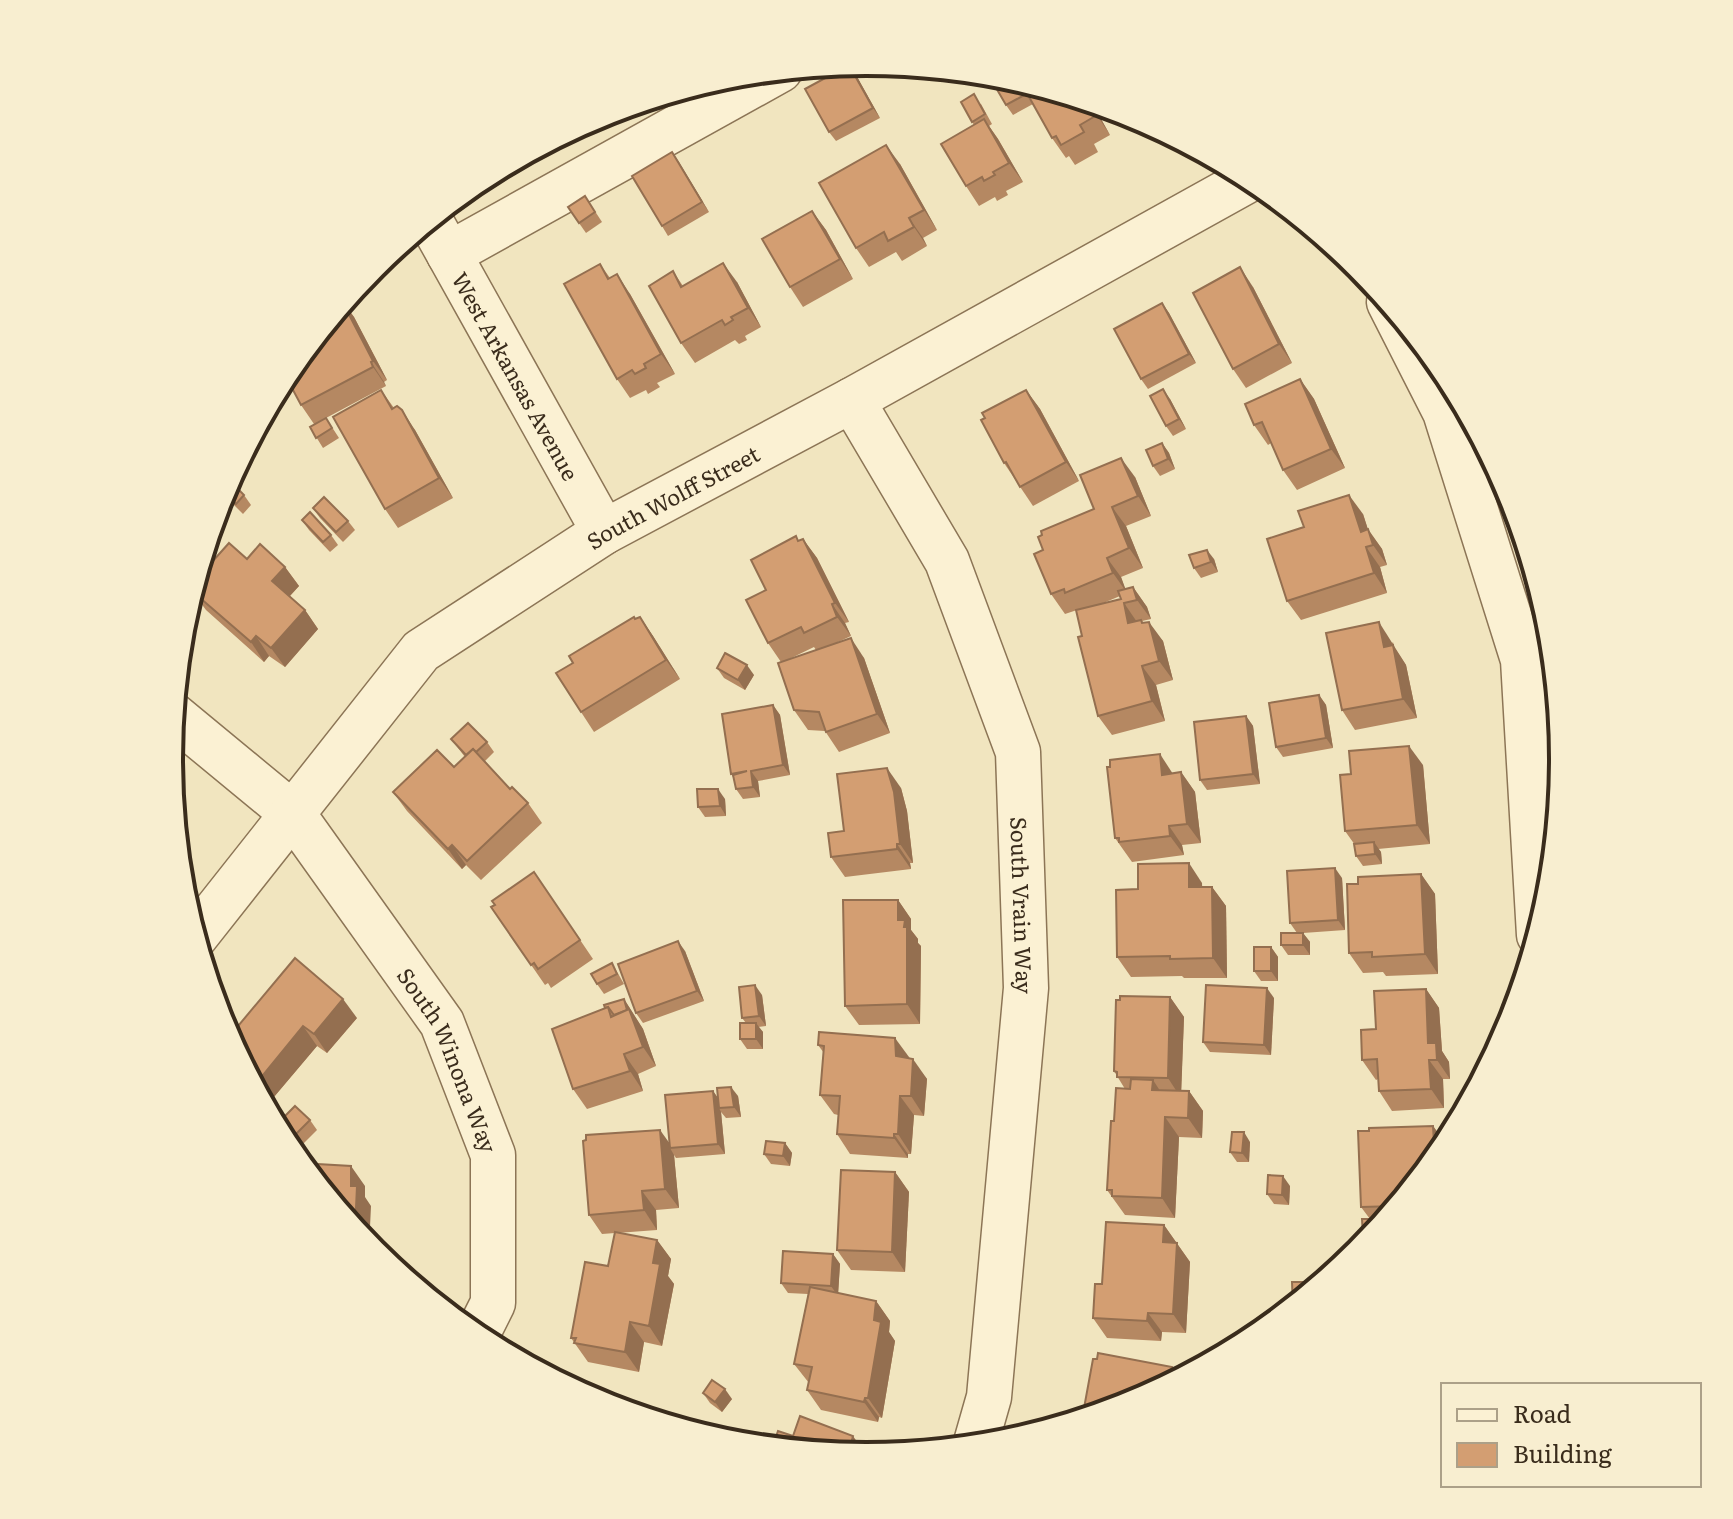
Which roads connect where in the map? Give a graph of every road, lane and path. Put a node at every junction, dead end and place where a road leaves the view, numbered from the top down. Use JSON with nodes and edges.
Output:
{"nodes":[{"id":1,"x":745,"y":87,"type":"edge"},
{"id":2,"x":1238,"y":186,"type":"edge"},
{"id":3,"x":439,"y":237,"type":"edge"},
{"id":4,"x":1412,"y":348,"type":"edge"},
{"id":5,"x":852,"y":400,"type":"junction"},
{"id":6,"x":604,"y":532,"type":"junction"},
{"id":7,"x":1538,"y":658,"type":"edge"},
{"id":8,"x":184,"y":724,"type":"edge"},
{"id":9,"x":293,"y":814,"type":"junction"},
{"id":10,"x":1539,"y":882,"type":"edge"},
{"id":11,"x":204,"y":926,"type":"edge"},
{"id":12,"x":482,"y":1325,"type":"edge"},
{"id":13,"x":979,"y":1433,"type":"edge"}],
"edges":[{"from":1,"to":3,"type":"street"},
{"from":2,"to":5,"type":"street","name":"South Wolff Street"},
{"from":3,"to":6,"type":"street","name":"West Arkansas Avenue"},
{"from":4,"to":7,"type":"street"},
{"from":5,"to":6,"type":"street","name":"South Wolff Street"},
{"from":5,"to":13,"type":"street","name":"South Vrain Way"},
{"from":6,"to":9,"type":"street","name":"South Wolff Street"},
{"from":7,"to":10,"type":"street"},
{"from":8,"to":9,"type":"street","name":"South Winona Way"},
{"from":9,"to":11,"type":"street","name":"South Wolff Street"},
{"from":9,"to":12,"type":"street","name":"South Winona Way"}]}
